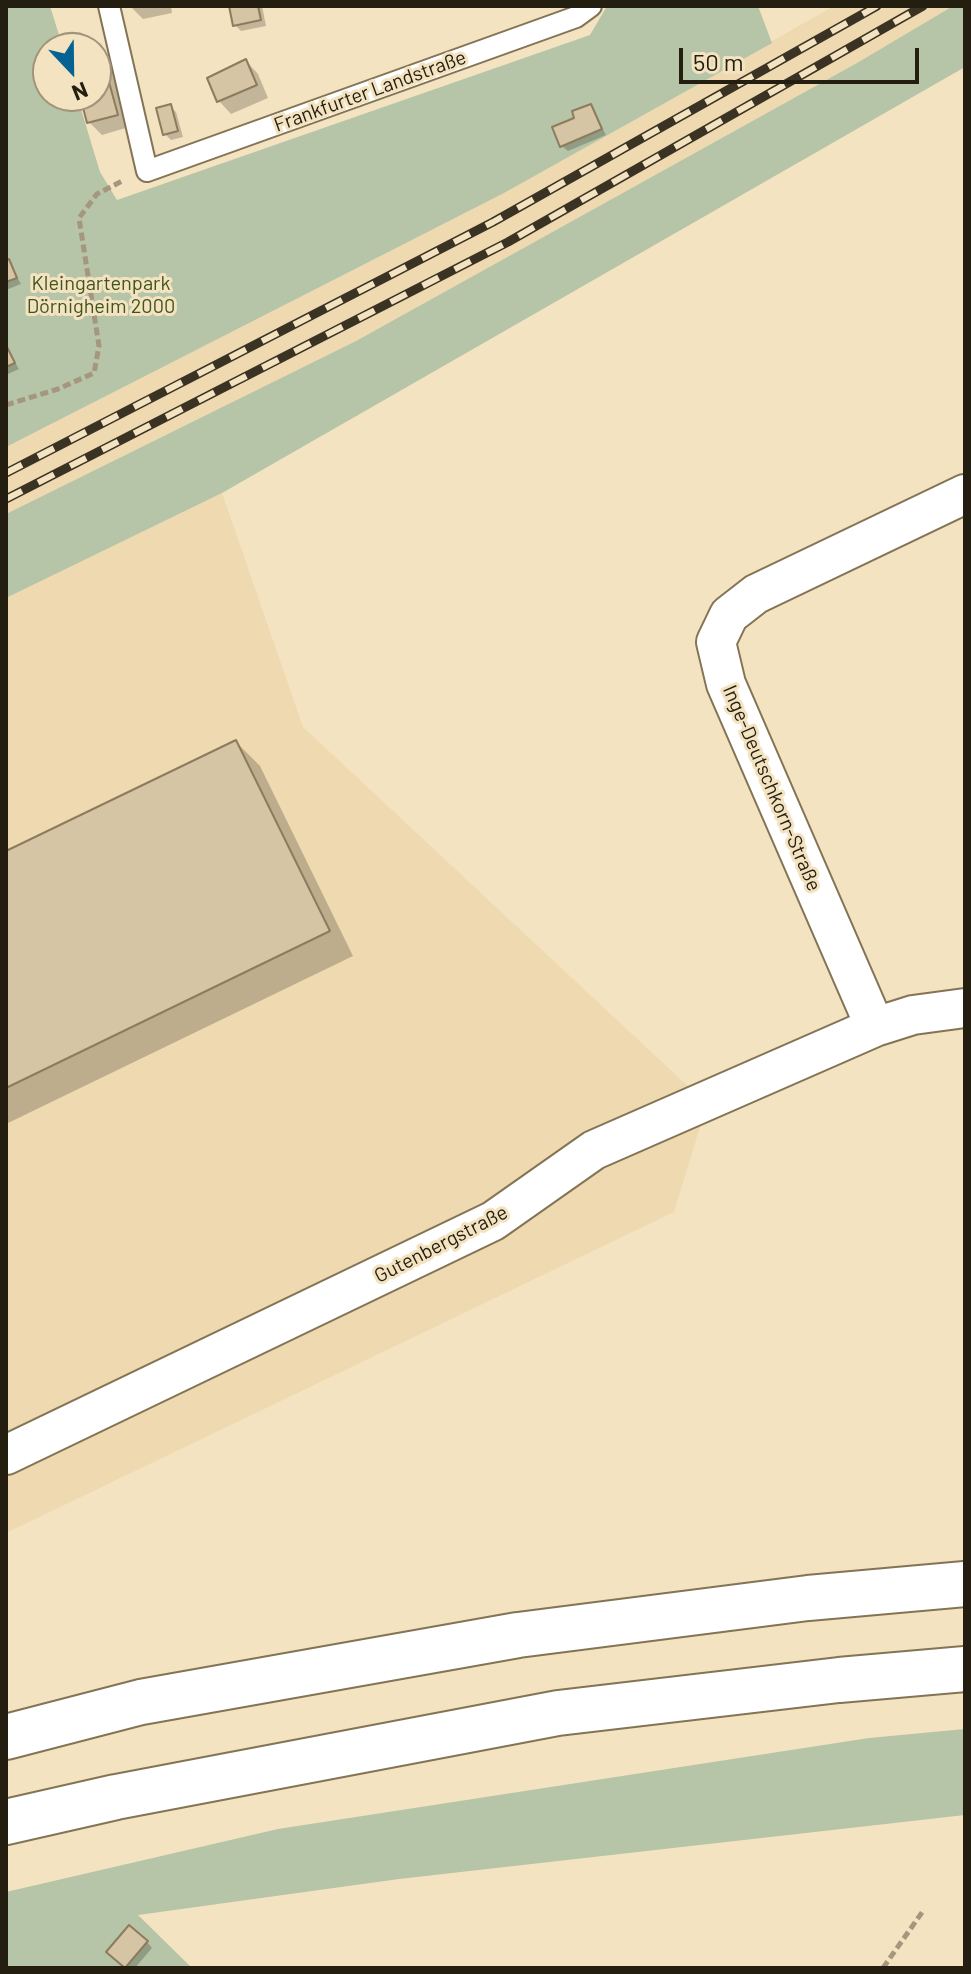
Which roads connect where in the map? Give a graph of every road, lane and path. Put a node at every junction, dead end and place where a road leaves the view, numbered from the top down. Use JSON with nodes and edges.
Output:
{"nodes":[{"id":1,"x":109,"y":6,"type":"edge"},
{"id":2,"x":591,"y":6,"type":"edge"},
{"id":3,"x":147,"y":171,"type":"junction"},
{"id":4,"x":6,"y":405,"type":"edge"},
{"id":5,"x":965,"y":494,"type":"edge"},
{"id":6,"x":965,"y":1008,"type":"edge"},
{"id":7,"x":875,"y":1027,"type":"junction"},
{"id":8,"x":6,"y":1455,"type":"edge"},
{"id":9,"x":965,"y":1584,"type":"edge"},
{"id":10,"x":965,"y":1669,"type":"edge"},
{"id":11,"x":6,"y":1737,"type":"edge"},
{"id":12,"x":6,"y":1822,"type":"edge"},
{"id":13,"x":923,"y":1911,"type":"dead end"},
{"id":14,"x":883,"y":1968,"type":"edge"}],
"edges":[{"from":1,"to":3,"type":"lane"},
{"from":2,"to":3,"type":"lane","name":"Frankfurter Landstraße"},
{"from":3,"to":4,"type":"path"},
{"from":5,"to":7,"type":"street","name":"Inge-Deutschkorn-Straße"},
{"from":6,"to":7,"type":"street","name":"Gutenbergstraße"},
{"from":7,"to":8,"type":"street","name":"Gutenbergstraße"},
{"from":9,"to":11,"type":"highway"},
{"from":10,"to":12,"type":"highway"},
{"from":13,"to":14,"type":"path"}]}
